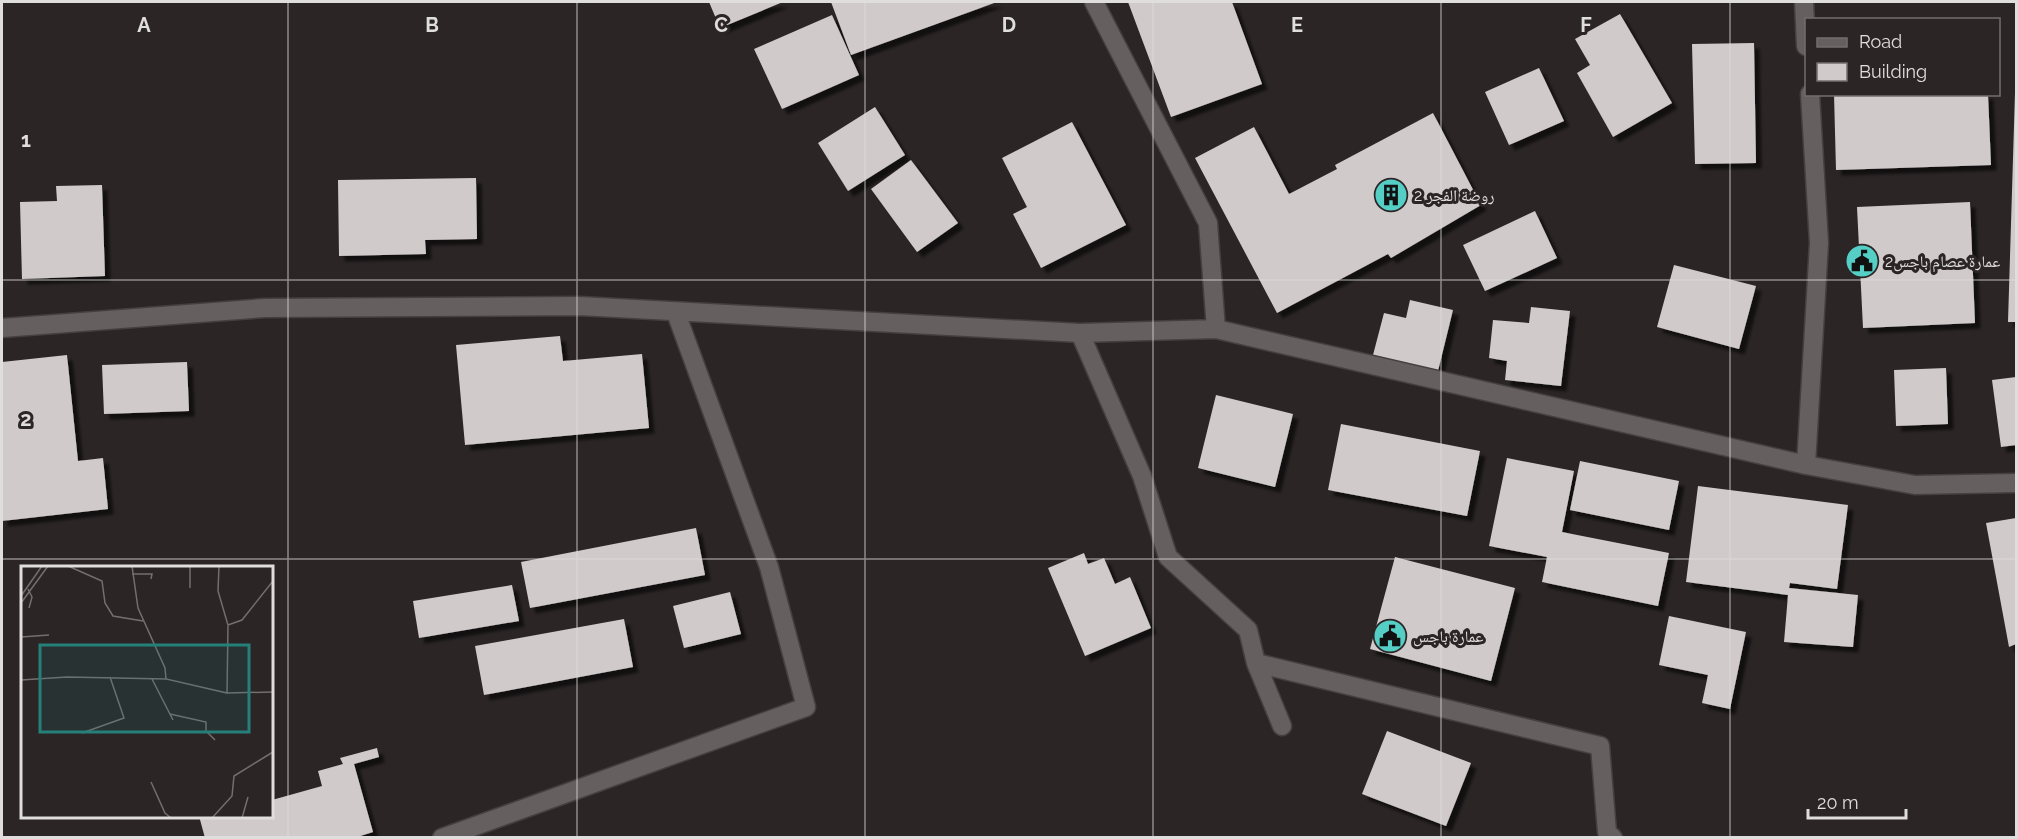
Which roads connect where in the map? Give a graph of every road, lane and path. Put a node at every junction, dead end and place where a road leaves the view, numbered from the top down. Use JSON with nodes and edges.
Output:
{"nodes":[{"id":1,"x":1094,"y":2,"type":"edge"},
{"id":2,"x":1804,"y":2,"type":"edge"},
{"id":3,"x":1805,"y":24,"type":"edge"},
{"id":4,"x":1810,"y":96,"type":"edge"},
{"id":5,"x":676,"y":313,"type":"junction"},
{"id":6,"x":2,"y":328,"type":"edge"},
{"id":7,"x":1216,"y":329,"type":"junction"},
{"id":8,"x":1080,"y":333,"type":"junction"},
{"id":9,"x":1806,"y":465,"type":"junction"},
{"id":10,"x":2016,"y":483,"type":"edge"},
{"id":11,"x":1256,"y":663,"type":"junction"},
{"id":12,"x":1282,"y":726,"type":"dead end"},
{"id":13,"x":442,"y":837,"type":"edge"},
{"id":14,"x":1612,"y":837,"type":"edge"}],
"edges":[{"from":1,"to":7,"type":"street"},
{"from":2,"to":3,"type":"street"},
{"from":4,"to":9,"type":"street"},
{"from":5,"to":6,"type":"street"},
{"from":5,"to":8,"type":"street"},
{"from":5,"to":13,"type":"street"},
{"from":7,"to":8,"type":"street"},
{"from":7,"to":9,"type":"street"},
{"from":8,"to":11,"type":"street"},
{"from":9,"to":10,"type":"street"},
{"from":11,"to":12,"type":"street"},
{"from":11,"to":14,"type":"street"}]}
